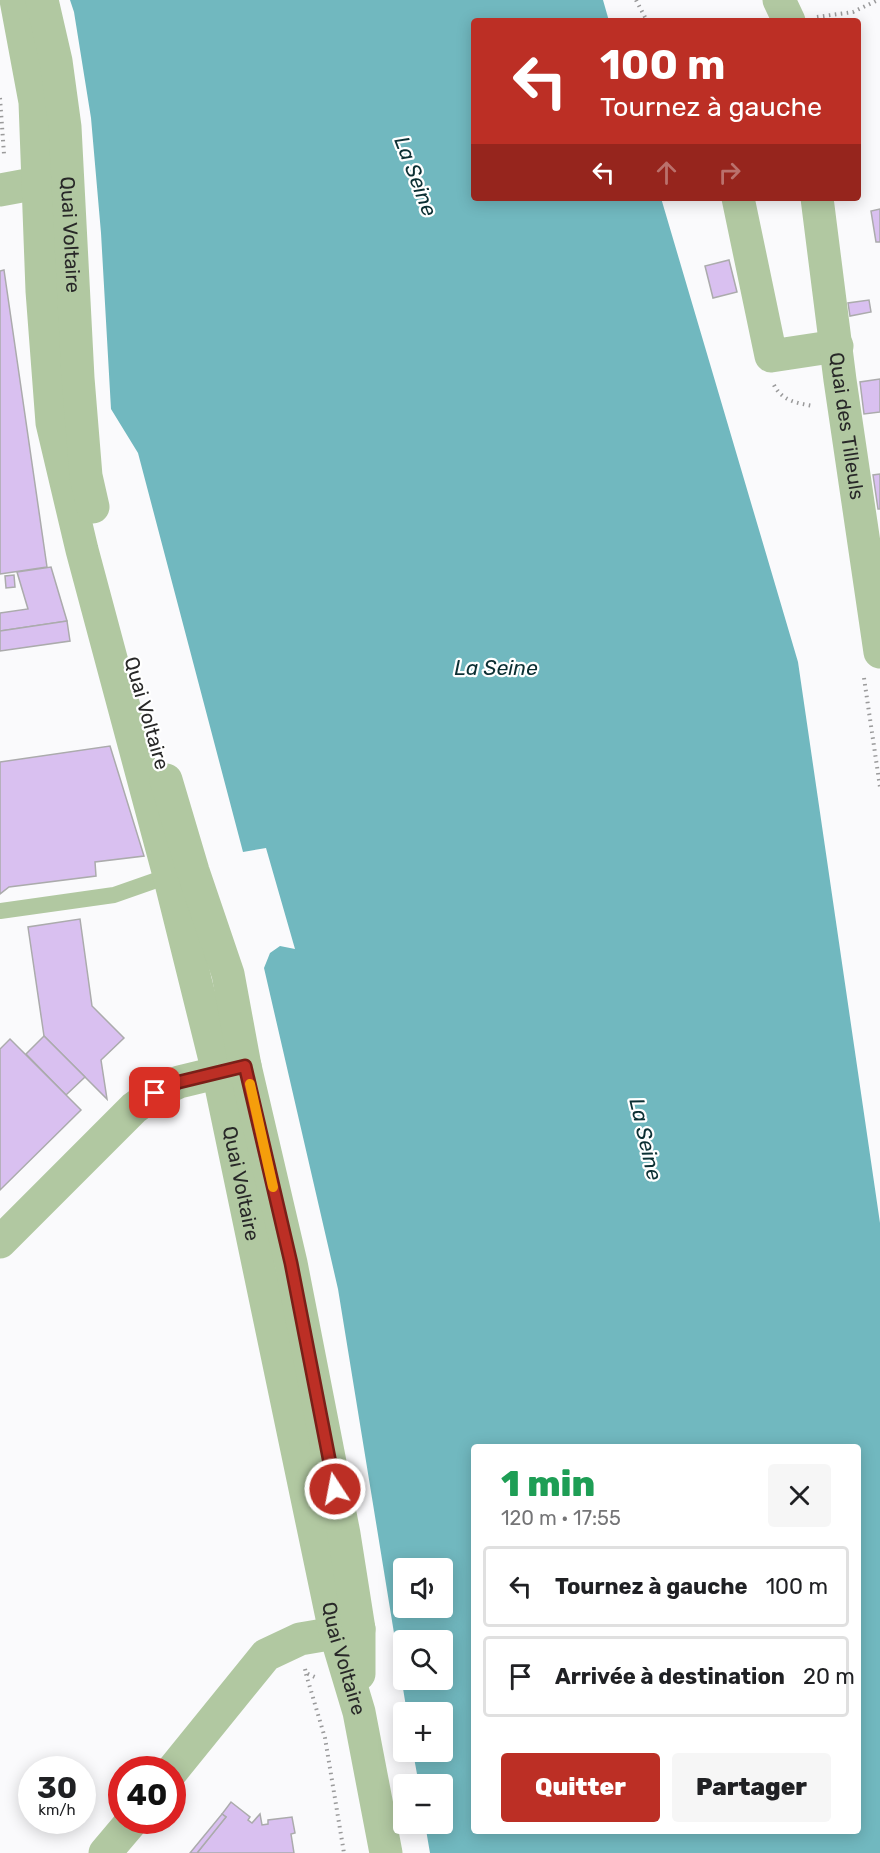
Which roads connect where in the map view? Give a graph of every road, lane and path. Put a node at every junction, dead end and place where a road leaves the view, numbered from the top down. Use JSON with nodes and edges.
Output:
{"nodes":[{"id":1,"x":16,"y":0,"type":"edge"},
{"id":2,"x":42,"y":0,"type":"edge"},
{"id":3,"x":636,"y":0,"type":"edge"},
{"id":4,"x":878,"y":0,"type":"edge"},
{"id":5,"x":786,"y":14,"type":"edge"},
{"id":6,"x":645,"y":18,"type":"edge"},
{"id":7,"x":0,"y":98,"type":"edge"},
{"id":8,"x":54,"y":183,"type":"junction"},
{"id":9,"x":3,"y":188,"type":"edge"},
{"id":10,"x":739,"y":201,"type":"edge"},
{"id":11,"x":817,"y":201,"type":"edge"},
{"id":12,"x":837,"y":346,"type":"junction"},
{"id":13,"x":880,"y":652,"type":"edge"},
{"id":14,"x":181,"y":873,"type":"junction"},
{"id":15,"x":0,"y":912,"type":"edge"},
{"id":16,"x":232,"y":1069,"type":"junction"},
{"id":17,"x":0,"y":1242,"type":"edge"},
{"id":18,"x":347,"y":1630,"type":"junction"},
{"id":19,"x":306,"y":1673,"type":"dead end"},
{"id":20,"x":184,"y":1756,"type":"edge"},
{"id":21,"x":121,"y":1834,"type":"edge"},
{"id":22,"x":105,"y":1853,"type":"edge"},
{"id":23,"x":344,"y":1853,"type":"edge"},
{"id":24,"x":386,"y":1853,"type":"edge"}],
"edges":[{"from":1,"to":8,"type":"street","name":"Quai Voltaire"},
{"from":2,"to":8,"type":"street","name":"Quai Voltaire"},
{"from":3,"to":6,"type":"path"},
{"from":4,"to":5,"type":"path"},
{"from":7,"to":9,"type":"path"},
{"from":8,"to":9,"type":"street"},
{"from":8,"to":14,"type":"street","name":"Quai Voltaire"},
{"from":10,"to":12,"type":"street"},
{"from":11,"to":12,"type":"street","name":"Quai des Tilleuls"},
{"from":12,"to":13,"type":"street","name":"Quai des Tilleuls"},
{"from":14,"to":15,"type":"lane"},
{"from":14,"to":16,"type":"street","name":"Quai Voltaire"},
{"from":16,"to":17,"type":"street"},
{"from":16,"to":18,"type":"street","name":"Quai Voltaire"},
{"from":18,"to":20,"type":"street"},
{"from":18,"to":24,"type":"street","name":"Quai Voltaire"},
{"from":19,"to":23,"type":"path"},
{"from":21,"to":22,"type":"street"}]}
